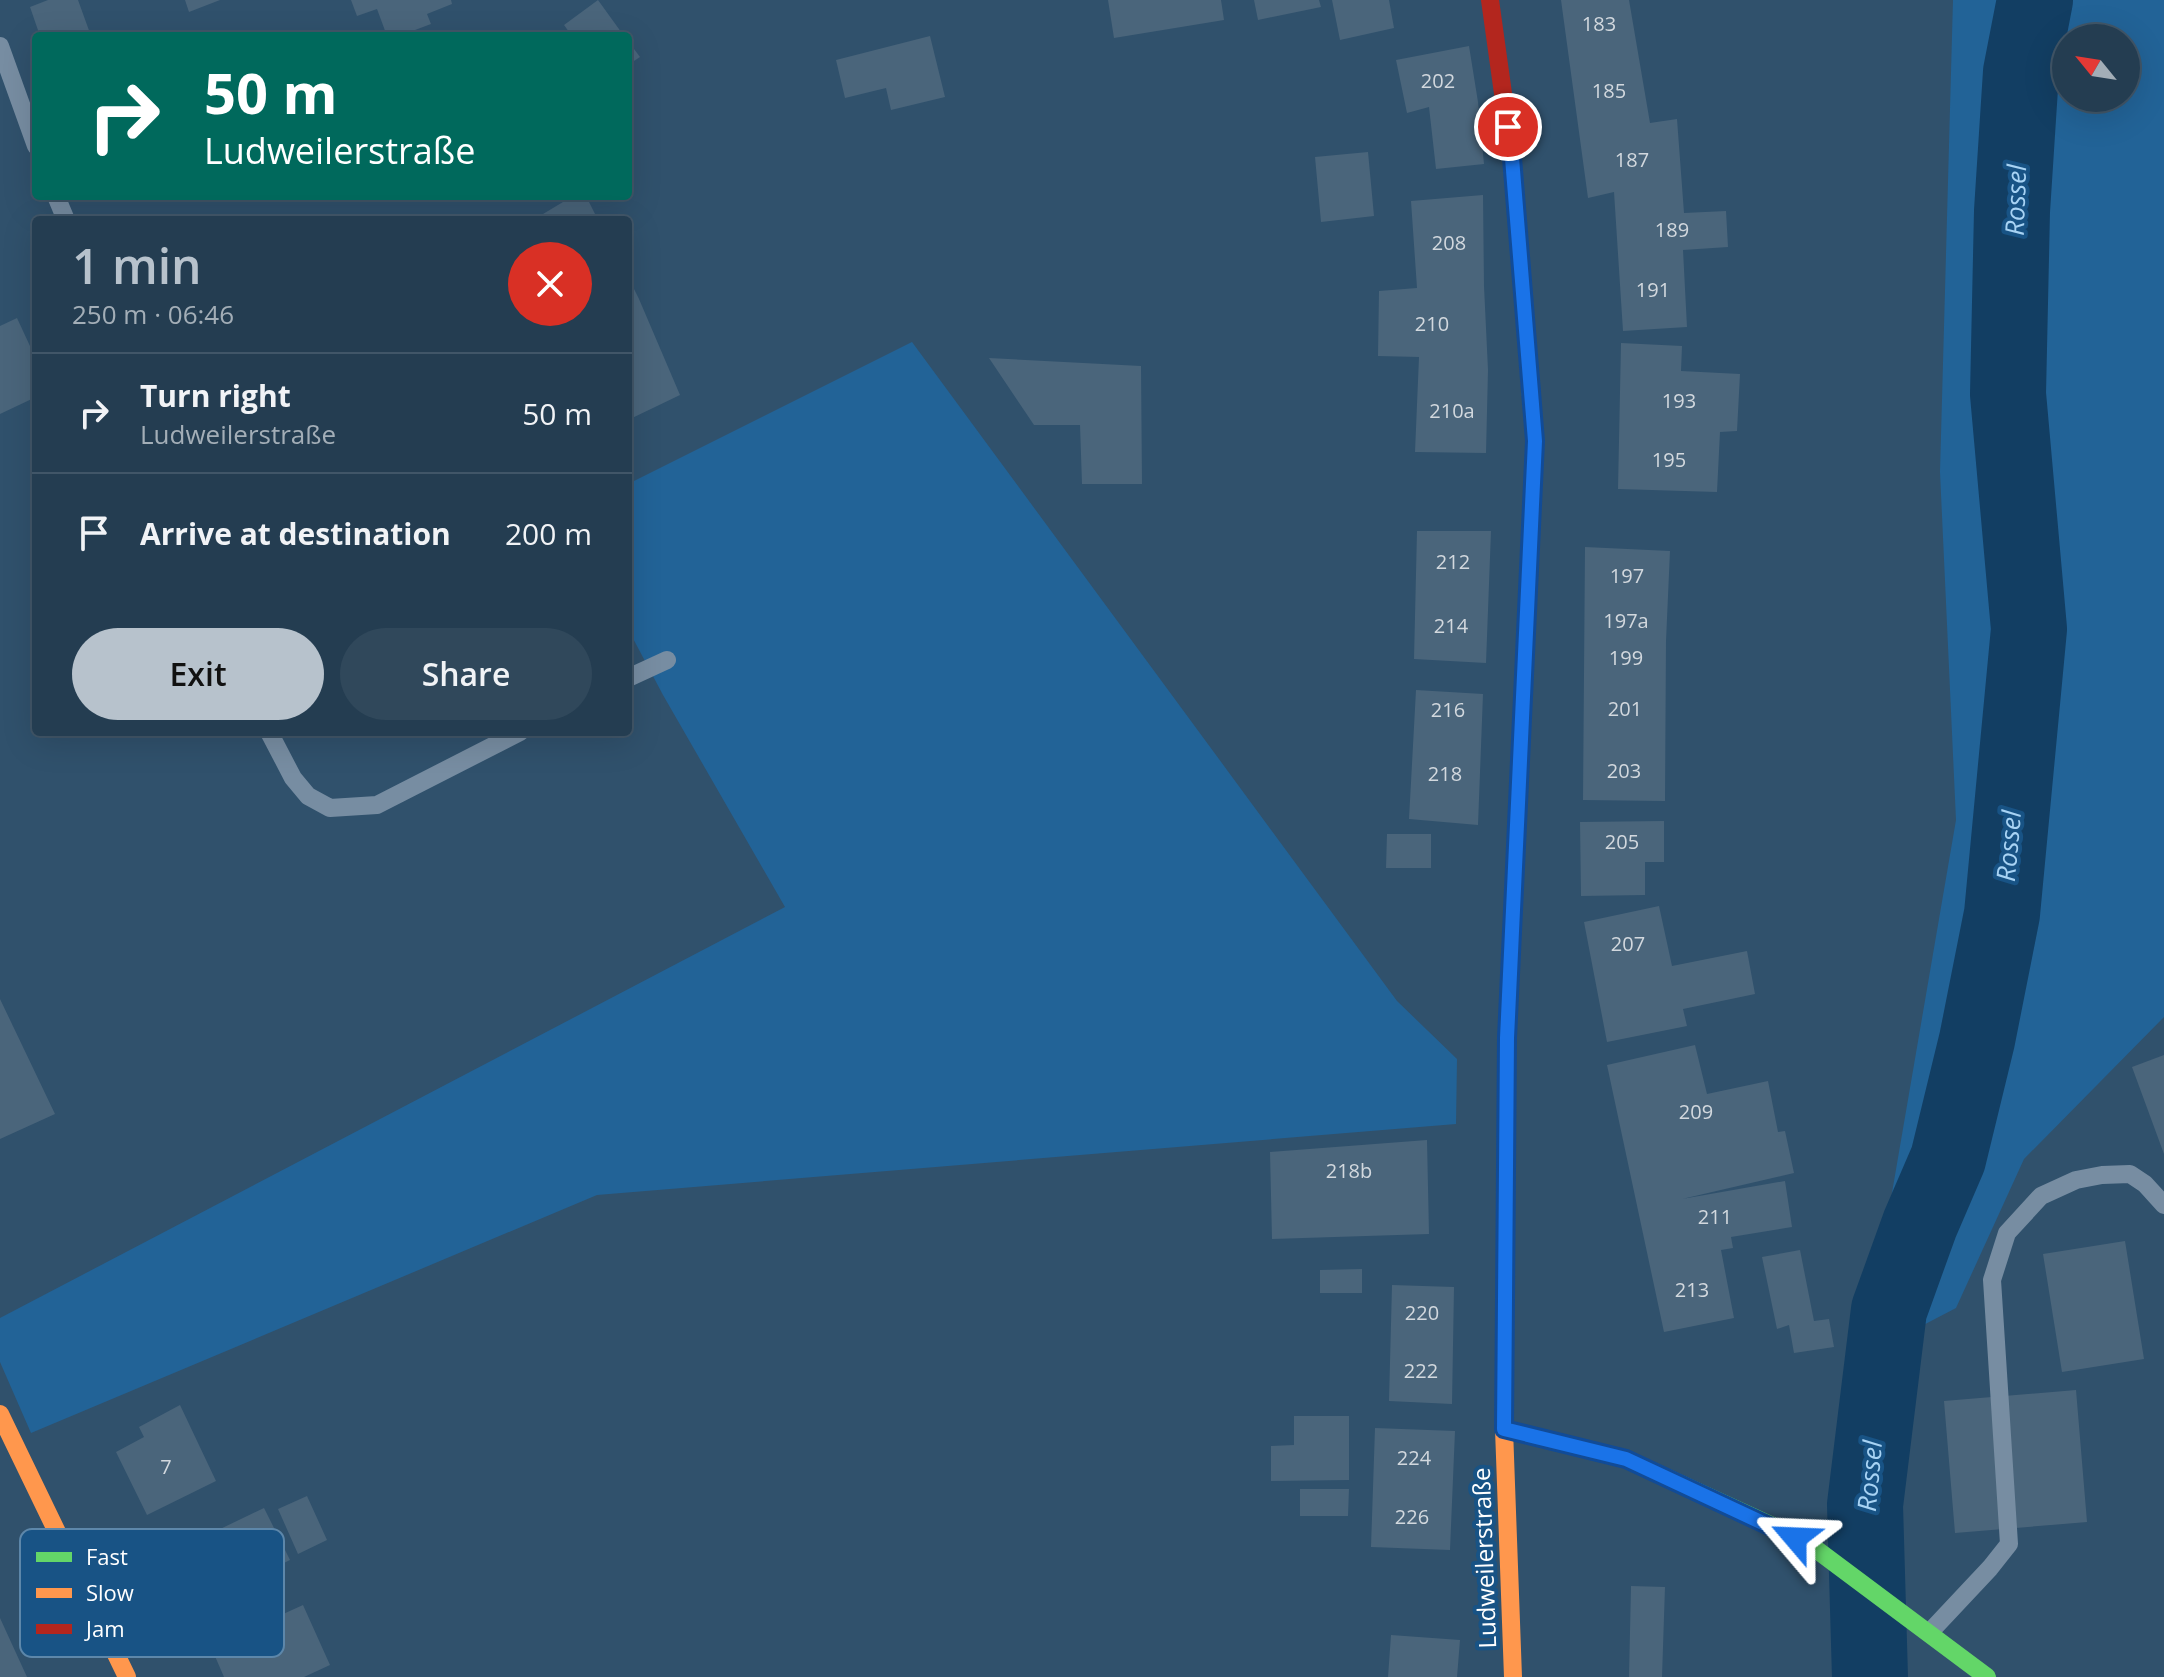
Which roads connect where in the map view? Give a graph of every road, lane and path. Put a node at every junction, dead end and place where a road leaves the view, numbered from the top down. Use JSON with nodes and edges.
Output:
{"nodes":[{"id":1,"x":1490,"y":0,"type":"edge"},
{"id":2,"x":0,"y":46,"type":"edge"},
{"id":3,"x":32,"y":135,"type":"edge"},
{"id":4,"x":667,"y":660,"type":"dead end"},
{"id":5,"x":632,"y":676,"type":"edge"},
{"id":6,"x":271,"y":736,"type":"edge"},
{"id":7,"x":512,"y":736,"type":"edge"},
{"id":8,"x":2164,"y":1205,"type":"edge"},
{"id":9,"x":0,"y":1414,"type":"edge"},
{"id":10,"x":1504,"y":1429,"type":"junction"},
{"id":11,"x":56,"y":1529,"type":"edge"},
{"id":12,"x":1929,"y":1633,"type":"junction"},
{"id":13,"x":117,"y":1657,"type":"edge"},
{"id":14,"x":127,"y":1677,"type":"edge"},
{"id":15,"x":1513,"y":1677,"type":"edge"},
{"id":16,"x":1987,"y":1677,"type":"edge"}],
"edges":[{"from":1,"to":10,"type":"main road","name":"Ludweilerstraße"},
{"from":2,"to":3,"type":"lane"},
{"from":4,"to":5,"type":"lane"},
{"from":6,"to":7,"type":"lane"},
{"from":8,"to":12,"type":"lane"},
{"from":9,"to":11,"type":"main road"},
{"from":10,"to":12,"type":"main road"},
{"from":10,"to":15,"type":"main road","name":"Ludweilerstraße"},
{"from":12,"to":16,"type":"main road"},
{"from":13,"to":14,"type":"main road"}]}
